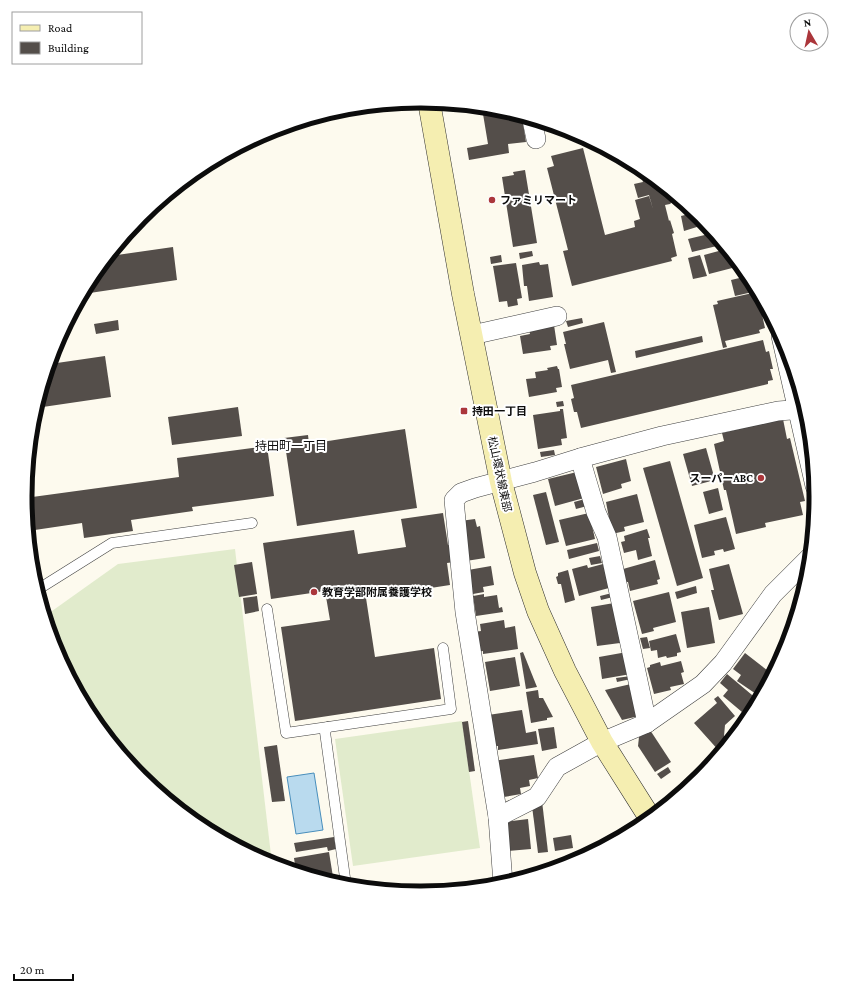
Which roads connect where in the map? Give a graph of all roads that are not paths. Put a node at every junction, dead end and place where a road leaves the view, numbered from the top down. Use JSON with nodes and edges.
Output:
{"nodes":[{"id":1,"x":430,"y":108,"type":"edge"},
{"id":2,"x":533,"y":126,"type":"edge"},
{"id":3,"x":536,"y":139,"type":"dead end"},
{"id":4,"x":557,"y":316,"type":"dead end"},
{"id":5,"x":472,"y":335,"type":"junction"},
{"id":6,"x":799,"y":409,"type":"edge"},
{"id":7,"x":580,"y":458,"type":"junction"},
{"id":8,"x":501,"y":482,"type":"junction"},
{"id":9,"x":252,"y":523,"type":"dead end"},
{"id":10,"x":804,"y":563,"type":"edge"},
{"id":11,"x":42,"y":587,"type":"edge"},
{"id":12,"x":267,"y":610,"type":"dead end"},
{"id":13,"x":443,"y":648,"type":"dead end"},
{"id":14,"x":647,"y":723,"type":"junction"},
{"id":15,"x":328,"y":727,"type":"junction"},
{"id":16,"x":602,"y":742,"type":"junction"},
{"id":17,"x":647,"y":812,"type":"edge"},
{"id":18,"x":498,"y":817,"type":"junction"},
{"id":19,"x":503,"y":876,"type":"edge"},
{"id":20,"x":345,"y":878,"type":"edge"}],
"edges":[{"from":1,"to":5,"type":"street","name":"松山環状線東部"},
{"from":2,"to":3,"type":"street"},
{"from":4,"to":5,"type":"street"},
{"from":5,"to":8,"type":"street","name":"松山環状線東部"},
{"from":6,"to":7,"type":"street"},
{"from":7,"to":8,"type":"street"},
{"from":7,"to":14,"type":"street"},
{"from":8,"to":16,"type":"street","name":"松山環状線東部"},
{"from":8,"to":18,"type":"street"},
{"from":9,"to":11,"type":"lane"},
{"from":10,"to":14,"type":"street"},
{"from":12,"to":15,"type":"lane"},
{"from":13,"to":15,"type":"lane"},
{"from":14,"to":16,"type":"street"},
{"from":15,"to":20,"type":"lane"},
{"from":16,"to":17,"type":"street","name":"松山環状線東部"},
{"from":16,"to":18,"type":"street"},
{"from":18,"to":19,"type":"street"}]}
